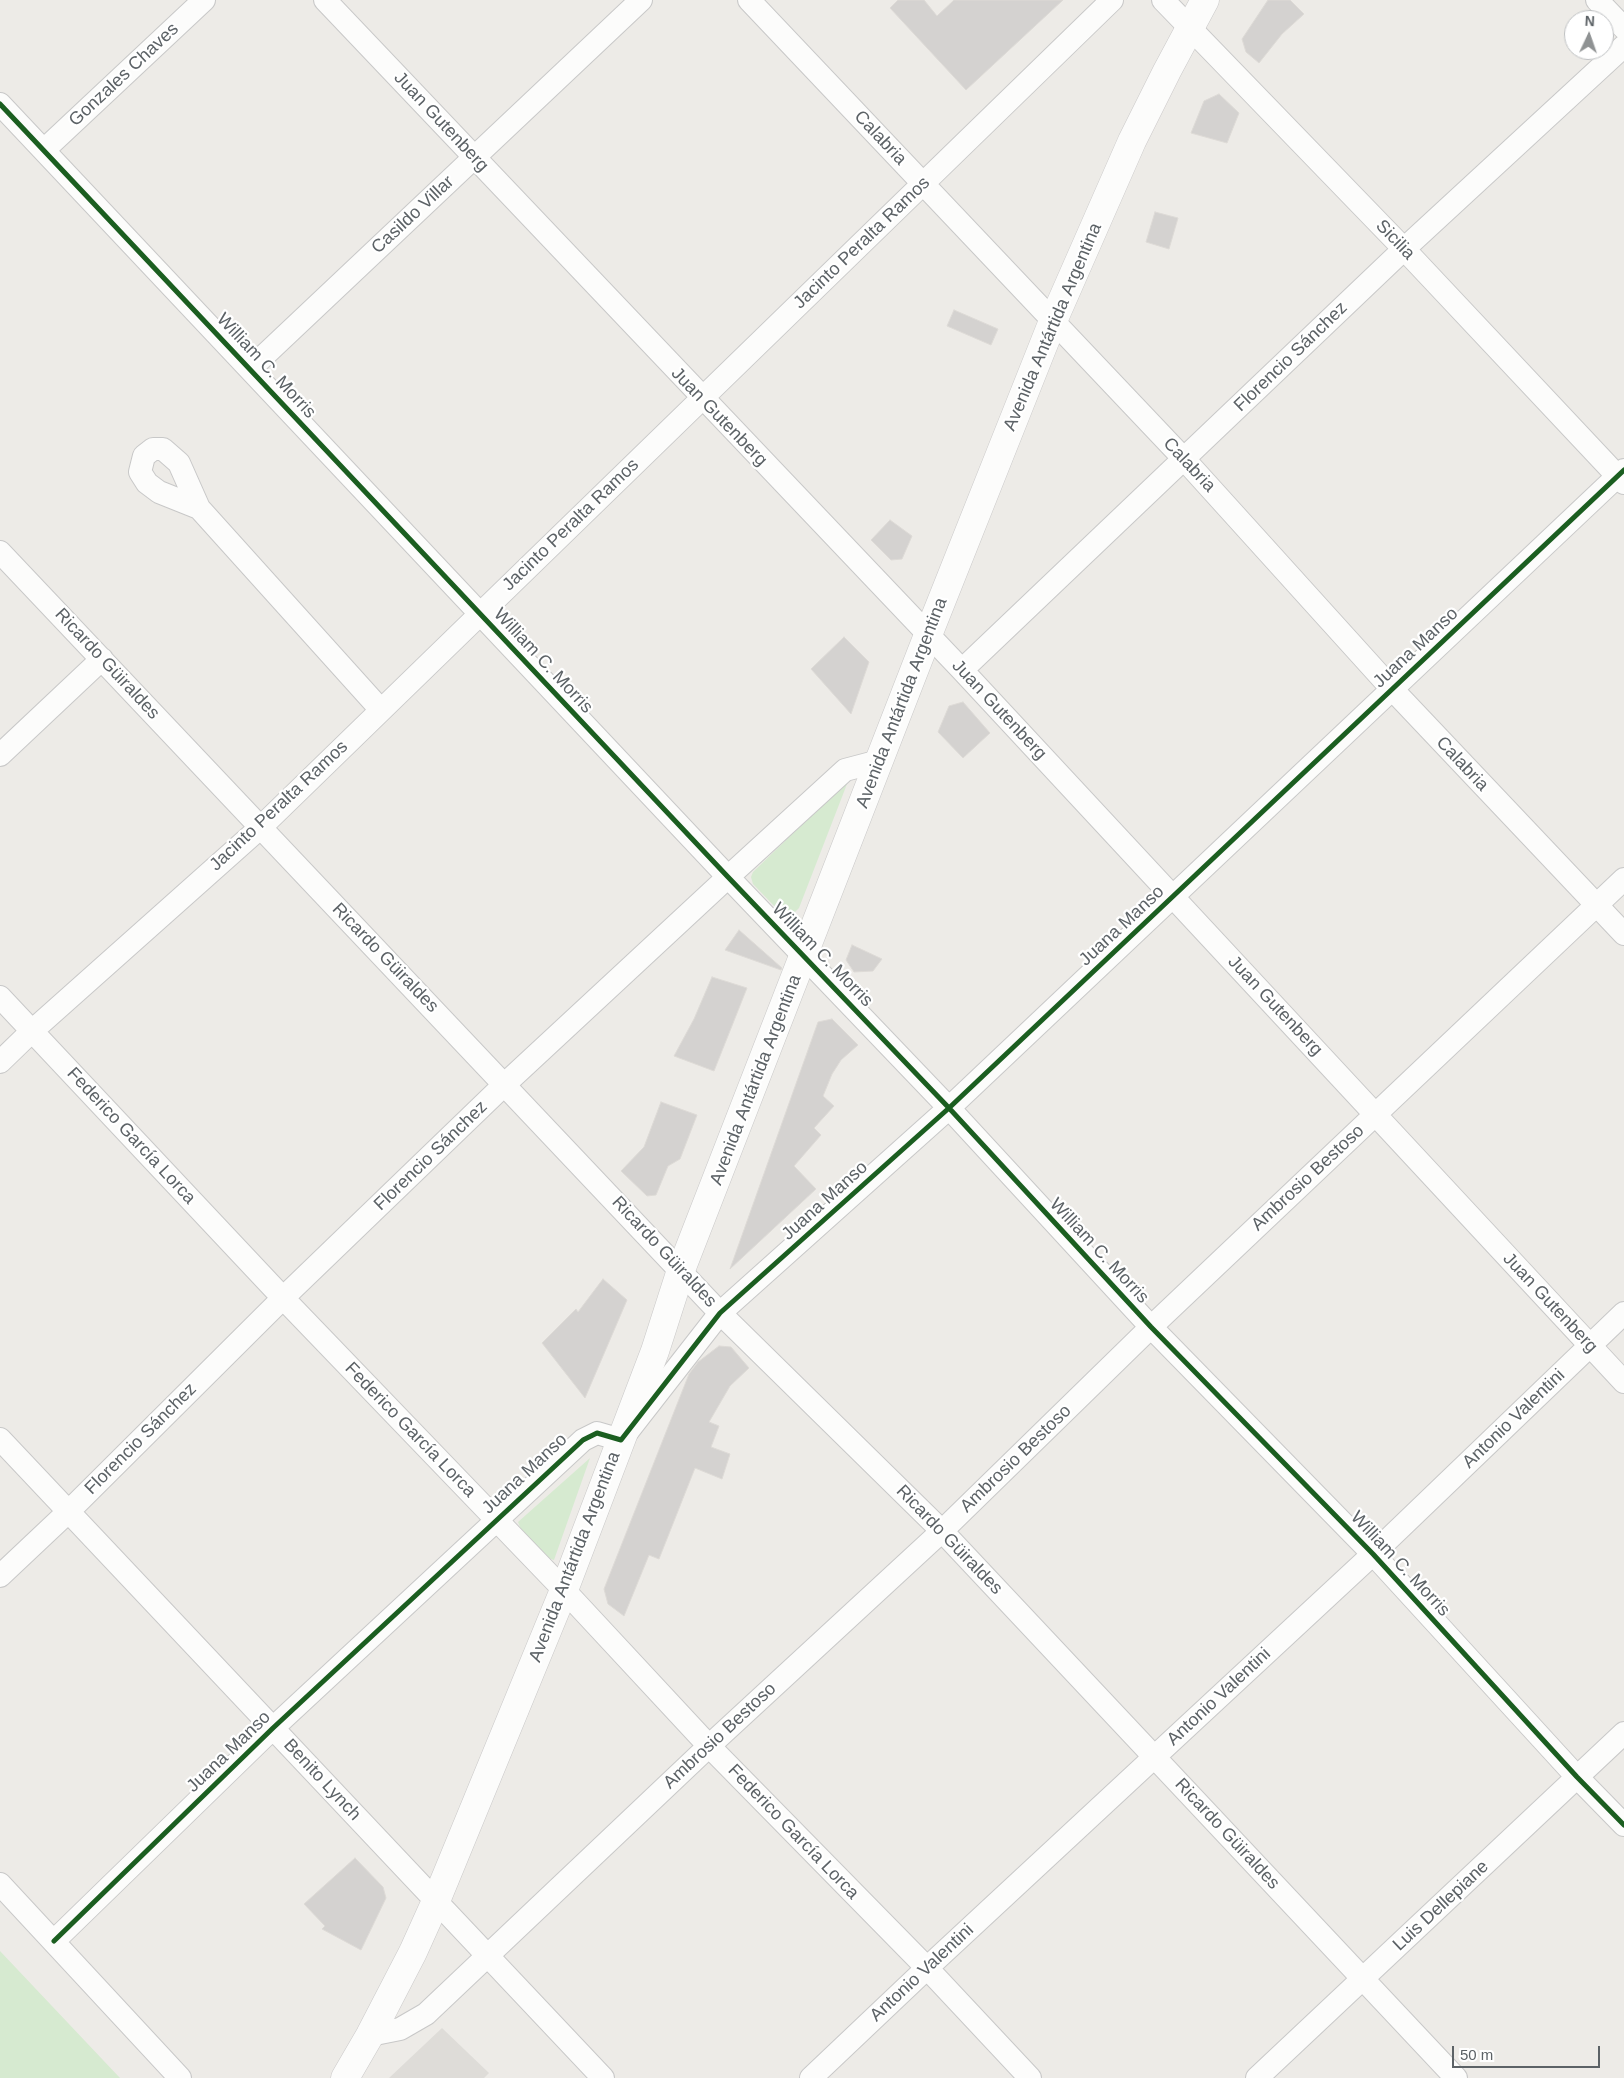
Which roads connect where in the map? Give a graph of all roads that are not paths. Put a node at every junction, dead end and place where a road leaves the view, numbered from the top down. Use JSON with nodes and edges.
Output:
{"nodes":[{"id":1,"x":204,"y":0,"type":"edge"},
{"id":2,"x":325,"y":0,"type":"edge"},
{"id":3,"x":641,"y":0,"type":"edge"},
{"id":4,"x":749,"y":0,"type":"edge"},
{"id":5,"x":1112,"y":0,"type":"edge"},
{"id":6,"x":1163,"y":0,"type":"edge"},
{"id":7,"x":1205,"y":0,"type":"edge"},
{"id":8,"x":1597,"y":0,"type":"edge"},
{"id":9,"x":1189,"y":28,"type":"junction"},
{"id":10,"x":1624,"y":28,"type":"edge"},
{"id":11,"x":1624,"y":46,"type":"edge"},
{"id":12,"x":0,"y":104,"type":"edge"},
{"id":13,"x":44,"y":150,"type":"junction"},
{"id":14,"x":474,"y":158,"type":"junction"},
{"id":15,"x":923,"y":184,"type":"junction"},
{"id":16,"x":1404,"y":250,"type":"junction"},
{"id":17,"x":1053,"y":322,"type":"junction"},
{"id":18,"x":250,"y":369,"type":"junction"},
{"id":19,"x":702,"y":398,"type":"junction"},
{"id":20,"x":1184,"y":459,"type":"junction"},
{"id":21,"x":1622,"y":476,"type":"edge"},
{"id":22,"x":199,"y":508,"type":"dead end"},
{"id":23,"x":0,"y":552,"type":"edge"},
{"id":24,"x":480,"y":614,"type":"junction"},
{"id":25,"x":928,"y":635,"type":"junction"},
{"id":26,"x":102,"y":659,"type":"junction"},
{"id":27,"x":962,"y":670,"type":"junction"},
{"id":28,"x":1392,"y":689,"type":"junction"},
{"id":29,"x":381,"y":710,"type":"junction"},
{"id":30,"x":0,"y":755,"type":"edge"},
{"id":31,"x":880,"y":761,"type":"junction"},
{"id":32,"x":261,"y":827,"type":"junction"},
{"id":33,"x":728,"y":877,"type":"junction"},
{"id":34,"x":1624,"y":879,"type":"edge"},
{"id":35,"x":1173,"y":896,"type":"junction"},
{"id":36,"x":1596,"y":905,"type":"junction"},
{"id":37,"x":1624,"y":934,"type":"edge"},
{"id":38,"x":805,"y":956,"type":"junction"},
{"id":39,"x":0,"y":997,"type":"edge"},
{"id":40,"x":32,"y":1031,"type":"junction"},
{"id":41,"x":0,"y":1062,"type":"edge"},
{"id":42,"x":506,"y":1084,"type":"junction"},
{"id":43,"x":949,"y":1108,"type":"junction"},
{"id":44,"x":1376,"y":1114,"type":"junction"},
{"id":45,"x":681,"y":1270,"type":"junction"},
{"id":46,"x":283,"y":1298,"type":"junction"},
{"id":47,"x":720,"y":1313,"type":"junction"},
{"id":48,"x":1624,"y":1313,"type":"edge"},
{"id":49,"x":1151,"y":1327,"type":"junction"},
{"id":50,"x":1589,"y":1347,"type":"junction"},
{"id":51,"x":1624,"y":1382,"type":"edge"},
{"id":52,"x":0,"y":1439,"type":"edge"},
{"id":53,"x":621,"y":1440,"type":"junction"},
{"id":54,"x":69,"y":1511,"type":"junction"},
{"id":55,"x":496,"y":1520,"type":"junction"},
{"id":56,"x":942,"y":1531,"type":"junction"},
{"id":57,"x":1373,"y":1554,"type":"junction"},
{"id":58,"x":0,"y":1576,"type":"edge"},
{"id":59,"x":564,"y":1590,"type":"junction"},
{"id":60,"x":273,"y":1728,"type":"junction"},
{"id":61,"x":1624,"y":1733,"type":"edge"},
{"id":62,"x":709,"y":1746,"type":"junction"},
{"id":63,"x":1154,"y":1757,"type":"junction"},
{"id":64,"x":1577,"y":1777,"type":"junction"},
{"id":65,"x":1624,"y":1824,"type":"edge"},
{"id":66,"x":0,"y":1884,"type":"edge"},
{"id":67,"x":436,"y":1901,"type":"junction"},
{"id":68,"x":54,"y":1942,"type":"junction"},
{"id":69,"x":488,"y":1955,"type":"junction"},
{"id":70,"x":927,"y":1968,"type":"junction"},
{"id":71,"x":1363,"y":1980,"type":"junction"},
{"id":72,"x":370,"y":2035,"type":"junction"},
{"id":73,"x":180,"y":2078,"type":"edge"},
{"id":74,"x":345,"y":2078,"type":"edge"},
{"id":75,"x":603,"y":2078,"type":"edge"},
{"id":76,"x":811,"y":2078,"type":"edge"},
{"id":77,"x":1030,"y":2078,"type":"edge"},
{"id":78,"x":1257,"y":2078,"type":"edge"},
{"id":79,"x":1456,"y":2078,"type":"edge"}],
"edges":[{"from":1,"to":13,"type":"street","name":"Gonzales Chaves"},
{"from":2,"to":14,"type":"street","name":"Juan Gutenberg"},
{"from":3,"to":14,"type":"street","name":"Casildo Villar"},
{"from":4,"to":15,"type":"street","name":"Calabria"},
{"from":5,"to":15,"type":"street","name":"Jacinto Peralta Ramos"},
{"from":6,"to":9,"type":"street","name":"Sicilia"},
{"from":7,"to":9,"type":"main road","name":"Avenida Antártida Argentina"},
{"from":8,"to":10,"type":"street"},
{"from":9,"to":16,"type":"street","name":"Sicilia"},
{"from":9,"to":17,"type":"main road","name":"Avenida Antártida Argentina"},
{"from":11,"to":16,"type":"street","name":"Florencio Sánchez"},
{"from":12,"to":13,"type":"street","name":"William C. Morris"},
{"from":13,"to":18,"type":"street","name":"William C. Morris"},
{"from":14,"to":18,"type":"street","name":"Casildo Villar"},
{"from":14,"to":19,"type":"street","name":"Juan Gutenberg"},
{"from":15,"to":17,"type":"street","name":"Calabria"},
{"from":15,"to":19,"type":"street","name":"Jacinto Peralta Ramos"},
{"from":16,"to":20,"type":"street","name":"Florencio Sánchez"},
{"from":16,"to":21,"type":"street","name":"Sicilia"},
{"from":17,"to":20,"type":"street","name":"Calabria"},
{"from":17,"to":25,"type":"main road","name":"Avenida Antártida Argentina"},
{"from":18,"to":24,"type":"street","name":"William C. Morris"},
{"from":19,"to":24,"type":"street","name":"Jacinto Peralta Ramos"},
{"from":19,"to":25,"type":"street","name":"Juan Gutenberg"},
{"from":20,"to":27,"type":"street","name":"Florencio Sánchez"},
{"from":20,"to":28,"type":"street","name":"Calabria"},
{"from":21,"to":28,"type":"street","name":"Juana Manso"},
{"from":22,"to":29,"type":"street"},
{"from":23,"to":26,"type":"street","name":"Ricardo Güiraldes"},
{"from":24,"to":29,"type":"street","name":"Jacinto Peralta Ramos"},
{"from":24,"to":33,"type":"street","name":"William C. Morris"},
{"from":25,"to":27,"type":"street","name":"Juan Gutenberg"},
{"from":25,"to":31,"type":"main road","name":"Avenida Antártida Argentina"},
{"from":26,"to":30,"type":"street"},
{"from":26,"to":32,"type":"street","name":"Ricardo Güiraldes"},
{"from":27,"to":35,"type":"street","name":"Juan Gutenberg"},
{"from":28,"to":35,"type":"street","name":"Juana Manso"},
{"from":28,"to":36,"type":"street","name":"Calabria"},
{"from":29,"to":32,"type":"street","name":"Jacinto Peralta Ramos"},
{"from":31,"to":33,"type":"street","name":"Florencio Sánchez"},
{"from":31,"to":38,"type":"main road","name":"Avenida Antártida Argentina"},
{"from":32,"to":40,"type":"street","name":"Jacinto Peralta Ramos"},
{"from":32,"to":42,"type":"street","name":"Ricardo Güiraldes"},
{"from":33,"to":38,"type":"street","name":"William C. Morris"},
{"from":33,"to":42,"type":"street","name":"Florencio Sánchez"},
{"from":34,"to":36,"type":"street","name":"Ambrosio Bestoso"},
{"from":35,"to":43,"type":"street","name":"Juana Manso"},
{"from":35,"to":44,"type":"street","name":"Juan Gutenberg"},
{"from":36,"to":37,"type":"street","name":"Calabria"},
{"from":36,"to":44,"type":"street","name":"Ambrosio Bestoso"},
{"from":38,"to":43,"type":"street","name":"William C. Morris"},
{"from":38,"to":45,"type":"main road","name":"Avenida Antártida Argentina"},
{"from":39,"to":40,"type":"street","name":"Federico García Lorca"},
{"from":40,"to":41,"type":"street","name":"Jacinto Peralta Ramos"},
{"from":40,"to":46,"type":"street","name":"Federico García Lorca"},
{"from":42,"to":45,"type":"street","name":"Ricardo Güiraldes"},
{"from":42,"to":46,"type":"street","name":"Florencio Sánchez"},
{"from":43,"to":47,"type":"street","name":"Juana Manso"},
{"from":43,"to":49,"type":"street","name":"William C. Morris"},
{"from":44,"to":49,"type":"street","name":"Ambrosio Bestoso"},
{"from":44,"to":50,"type":"street","name":"Juan Gutenberg"},
{"from":45,"to":47,"type":"street","name":"Ricardo Güiraldes"},
{"from":45,"to":53,"type":"main road","name":"Avenida Antártida Argentina"},
{"from":46,"to":54,"type":"street","name":"Florencio Sánchez"},
{"from":46,"to":55,"type":"street","name":"Federico García Lorca"},
{"from":47,"to":53,"type":"street","name":"Juana Manso"},
{"from":47,"to":56,"type":"street","name":"Ricardo Güiraldes"},
{"from":48,"to":50,"type":"street","name":"Antonio Valentini"},
{"from":49,"to":56,"type":"street","name":"Ambrosio Bestoso"},
{"from":49,"to":57,"type":"street","name":"William C. Morris"},
{"from":50,"to":51,"type":"street","name":"Juan Gutenberg"},
{"from":50,"to":57,"type":"street","name":"Antonio Valentini"},
{"from":52,"to":54,"type":"street","name":"Benito Lynch"},
{"from":53,"to":55,"type":"street","name":"Juana Manso"},
{"from":53,"to":59,"type":"main road","name":"Avenida Antártida Argentina"},
{"from":54,"to":58,"type":"street","name":"Florencio Sánchez"},
{"from":54,"to":60,"type":"street","name":"Benito Lynch"},
{"from":55,"to":59,"type":"street","name":"Federico García Lorca"},
{"from":55,"to":60,"type":"street","name":"Juana Manso"},
{"from":56,"to":62,"type":"street","name":"Ambrosio Bestoso"},
{"from":56,"to":63,"type":"street","name":"Ricardo Güiraldes"},
{"from":57,"to":63,"type":"street","name":"Antonio Valentini"},
{"from":57,"to":64,"type":"street","name":"William C. Morris"},
{"from":59,"to":62,"type":"street","name":"Federico García Lorca"},
{"from":59,"to":67,"type":"main road","name":"Avenida Antártida Argentina"},
{"from":60,"to":67,"type":"street","name":"Benito Lynch"},
{"from":60,"to":68,"type":"street","name":"Juana Manso"},
{"from":61,"to":64,"type":"street","name":"Luis Dellepiane"},
{"from":62,"to":69,"type":"street","name":"Ambrosio Bestoso"},
{"from":62,"to":70,"type":"street","name":"Federico García Lorca"},
{"from":63,"to":70,"type":"street","name":"Antonio Valentini"},
{"from":63,"to":71,"type":"street","name":"Ricardo Güiraldes"},
{"from":64,"to":65,"type":"street","name":"William C. Morris"},
{"from":64,"to":71,"type":"street","name":"Luis Dellepiane"},
{"from":66,"to":68,"type":"street"},
{"from":67,"to":69,"type":"street","name":"Benito Lynch"},
{"from":67,"to":72,"type":"main road","name":"Avenida Antártida Argentina"},
{"from":68,"to":73,"type":"street"},
{"from":69,"to":72,"type":"street","name":"Ambrosio Bestoso"},
{"from":69,"to":75,"type":"street","name":"Benito Lynch"},
{"from":70,"to":76,"type":"street","name":"Antonio Valentini"},
{"from":70,"to":77,"type":"street","name":"Federico García Lorca"},
{"from":71,"to":78,"type":"street","name":"Luis Dellepiane"},
{"from":71,"to":79,"type":"street","name":"Ricardo Güiraldes"},
{"from":72,"to":74,"type":"main road","name":"Avenida Antártida Argentina"}]}
